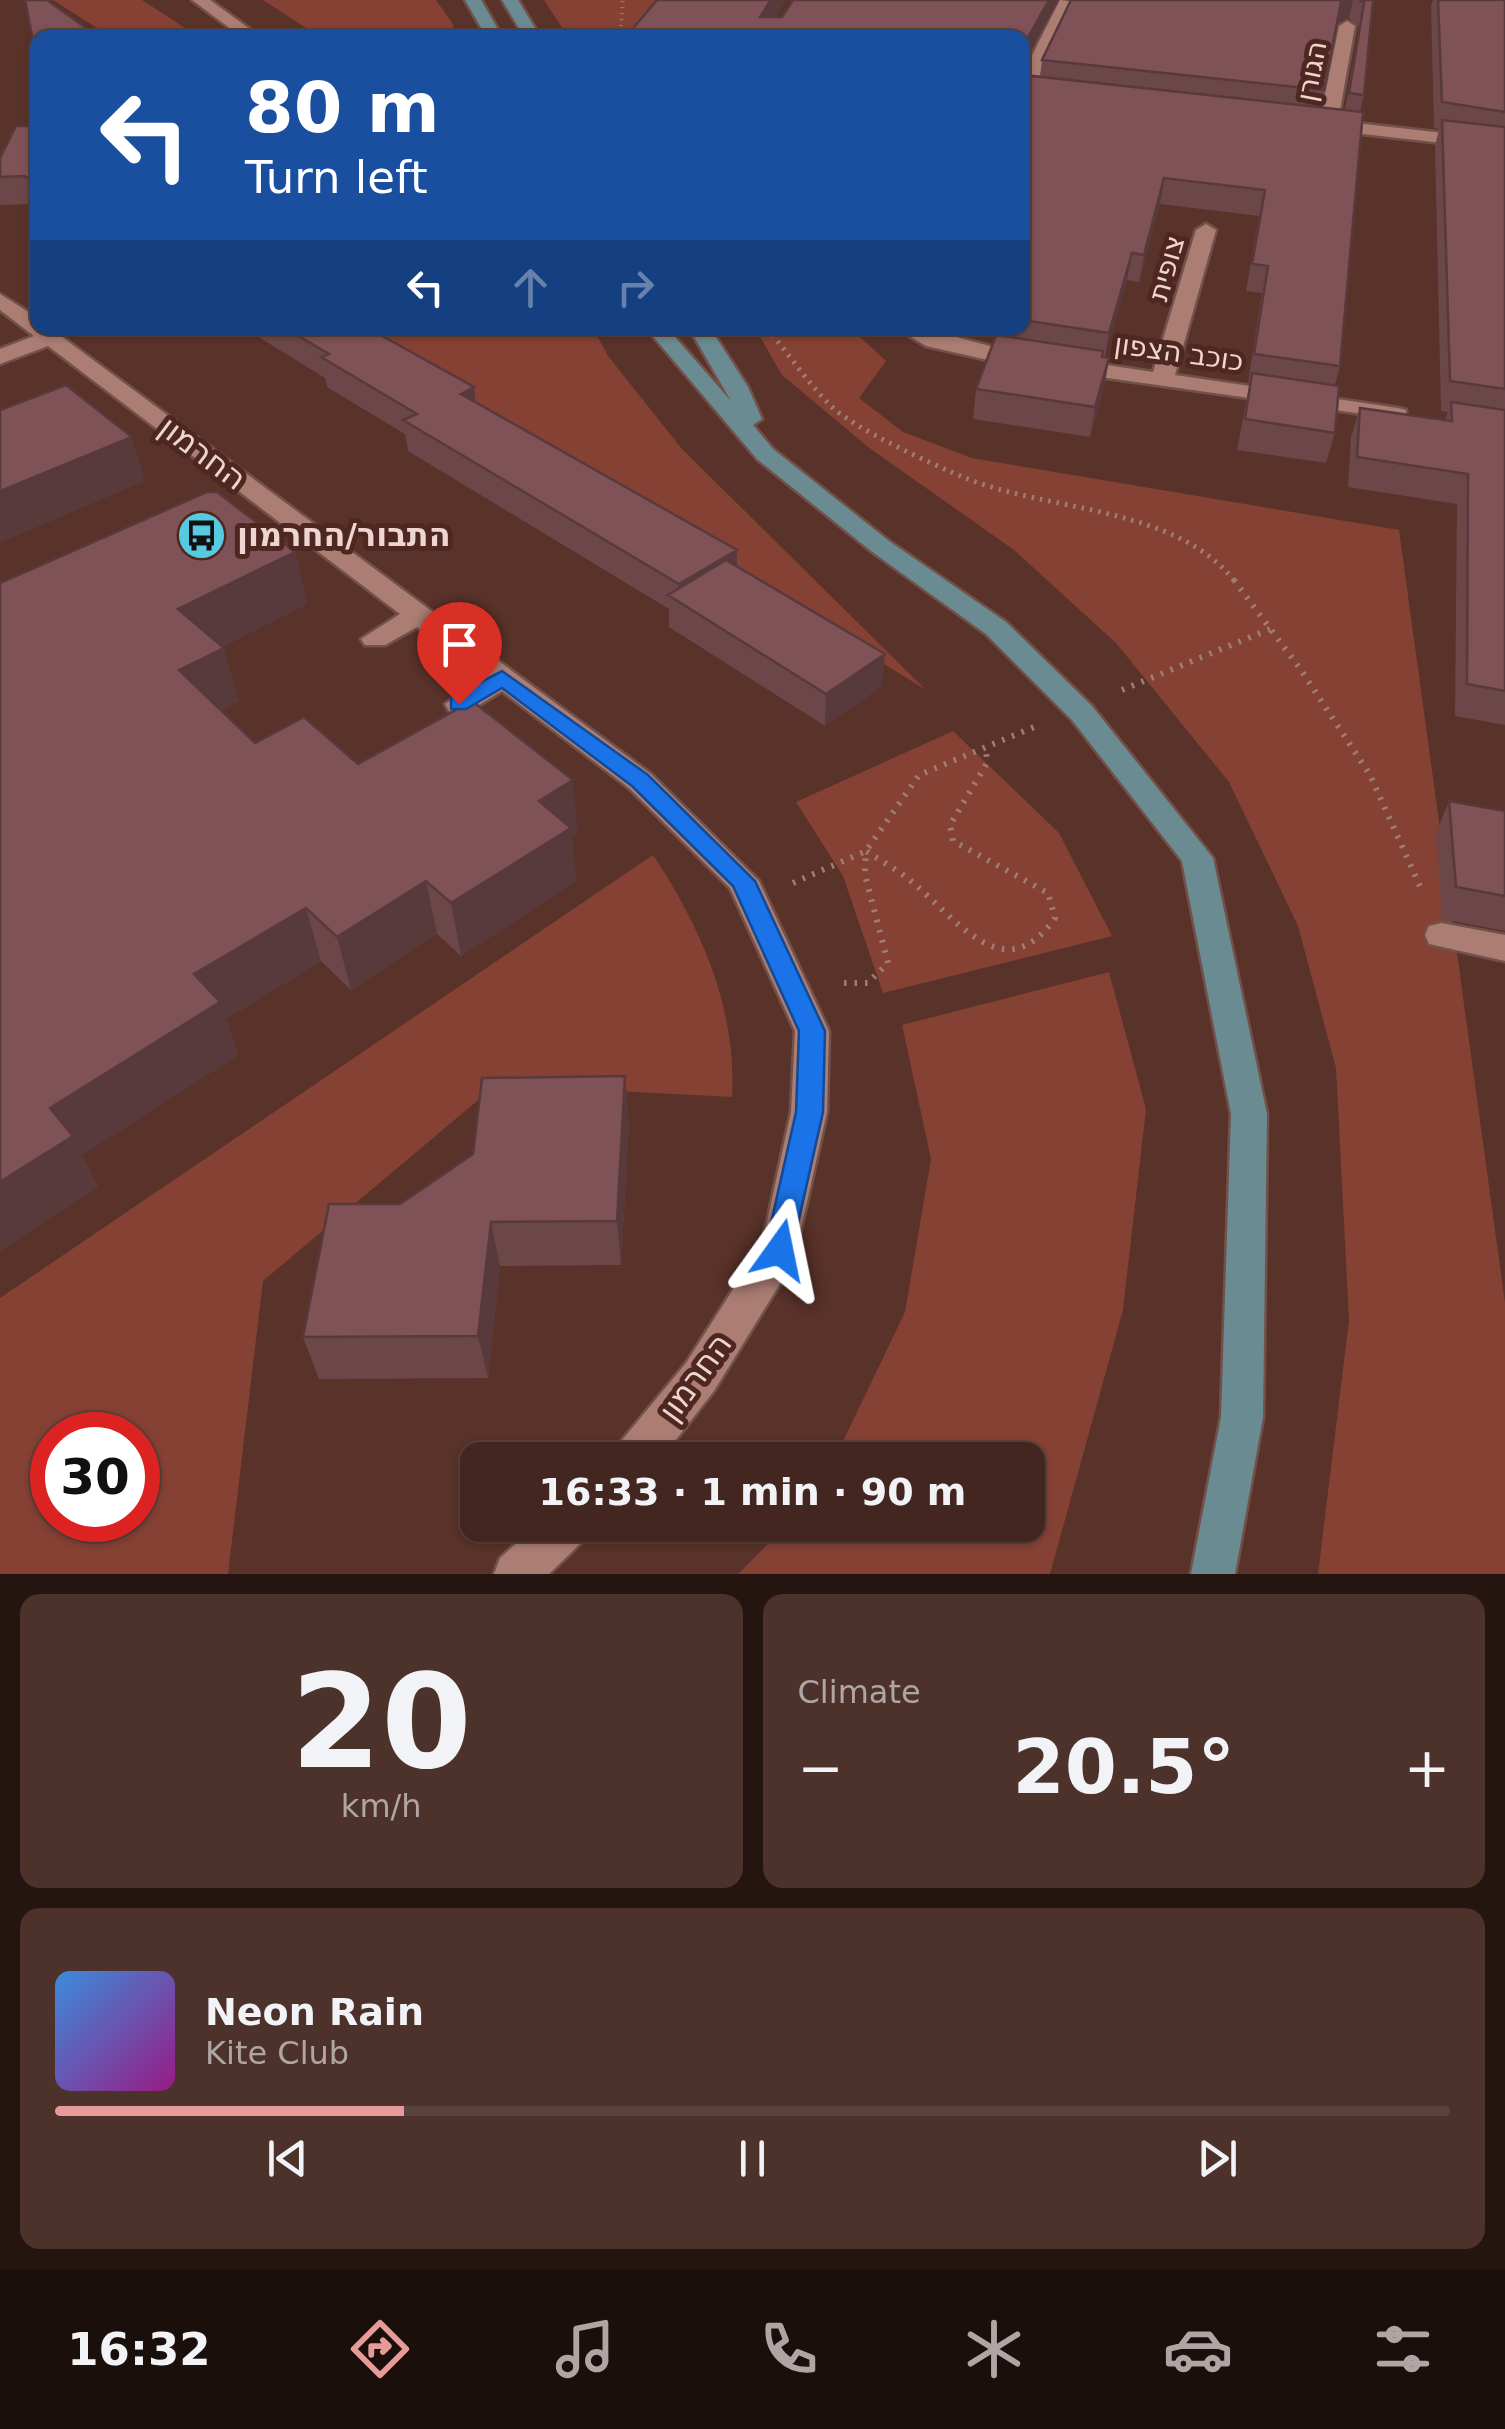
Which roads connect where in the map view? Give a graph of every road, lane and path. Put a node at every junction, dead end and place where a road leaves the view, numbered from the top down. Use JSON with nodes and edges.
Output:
{"nodes":[{"id":1,"x":200,"y":0,"type":"edge"},
{"id":2,"x":473,"y":0,"type":"edge"},
{"id":3,"x":510,"y":0,"type":"edge"},
{"id":4,"x":623,"y":0,"type":"edge"},
{"id":5,"x":1066,"y":2,"type":"edge"},
{"id":6,"x":1348,"y":26,"type":"edge"},
{"id":7,"x":243,"y":30,"type":"edge"},
{"id":8,"x":489,"y":30,"type":"edge"},
{"id":9,"x":527,"y":30,"type":"edge"},
{"id":10,"x":621,"y":30,"type":"edge"},
{"id":11,"x":1030,"y":90,"type":"edge"},
{"id":12,"x":1505,"y":145,"type":"edge"},
{"id":13,"x":1206,"y":230,"type":"dead end"},
{"id":14,"x":0,"y":300,"type":"edge"},
{"id":15,"x":30,"y":323,"type":"edge"},
{"id":16,"x":45,"y":335,"type":"edge"},
{"id":17,"x":662,"y":335,"type":"edge"},
{"id":18,"x":704,"y":335,"type":"edge"},
{"id":19,"x":773,"y":335,"type":"edge"},
{"id":20,"x":922,"y":335,"type":"edge"},
{"id":21,"x":49,"y":338,"type":"junction"},
{"id":22,"x":0,"y":357,"type":"edge"},
{"id":23,"x":1162,"y":380,"type":"junction"},
{"id":24,"x":1429,"y":419,"type":"edge"},
{"id":25,"x":765,"y":454,"type":"junction"},
{"id":26,"x":418,"y":614,"type":"junction"},
{"id":27,"x":1270,"y":629,"type":"junction"},
{"id":28,"x":375,"y":639,"type":"dead end"},
{"id":29,"x":502,"y":678,"type":"junction"},
{"id":30,"x":1121,"y":691,"type":"dead end"},
{"id":31,"x":459,"y":704,"type":"edge"},
{"id":32,"x":1034,"y":727,"type":"dead end"},
{"id":33,"x":986,"y":747,"type":"junction"},
{"id":34,"x":866,"y":852,"type":"junction"},
{"id":35,"x":742,"y":881,"type":"junction"},
{"id":36,"x":792,"y":884,"type":"junction"},
{"id":37,"x":796,"y":898,"type":"dead end"},
{"id":38,"x":1442,"y":934,"type":"joint"},
{"id":39,"x":1505,"y":948,"type":"edge"},
{"id":40,"x":838,"y":984,"type":"dead end"},
{"id":41,"x":648,"y":1442,"type":"edge"},
{"id":42,"x":551,"y":1542,"type":"edge"},
{"id":43,"x":516,"y":1574,"type":"edge"},
{"id":44,"x":1212,"y":1574,"type":"edge"}],
"edges":[{"from":1,"to":7,"type":"street"},
{"from":2,"to":8,"type":"main road"},
{"from":3,"to":9,"type":"main road"},
{"from":4,"to":10,"type":"path"},
{"from":5,"to":11,"type":"street"},
{"from":6,"to":12,"type":"street","name":"הגורן"},
{"from":13,"to":23,"type":"street","name":"צופית"},
{"from":14,"to":15,"type":"street","name":"החרמון"},
{"from":16,"to":21,"type":"street","name":"החרמון"},
{"from":17,"to":25,"type":"main road"},
{"from":18,"to":25,"type":"main road"},
{"from":19,"to":27,"type":"path"},
{"from":20,"to":23,"type":"street","name":"כוכב הצפון"},
{"from":21,"to":22,"type":"street"},
{"from":21,"to":26,"type":"street","name":"החרמון"},
{"from":23,"to":24,"type":"street","name":"כוכב הצפון"},
{"from":25,"to":44,"type":"main road"},
{"from":26,"to":28,"type":"street"},
{"from":26,"to":29,"type":"street","name":"החרמון"},
{"from":27,"to":30,"type":"path"},
{"from":27,"to":38,"type":"path"},
{"from":29,"to":31,"type":"street"},
{"from":29,"to":35,"type":"street","name":"החרמון"},
{"from":32,"to":33,"type":"path"},
{"from":33,"to":34,"type":"path"},
{"from":33,"to":34,"type":"path"},
{"from":34,"to":36,"type":"path"},
{"from":34,"to":40,"type":"path"},
{"from":35,"to":36,"type":"path"},
{"from":35,"to":41,"type":"street","name":"החרמון"},
{"from":36,"to":37,"type":"path"},
{"from":38,"to":39,"type":"street"},
{"from":42,"to":43,"type":"street"}]}
